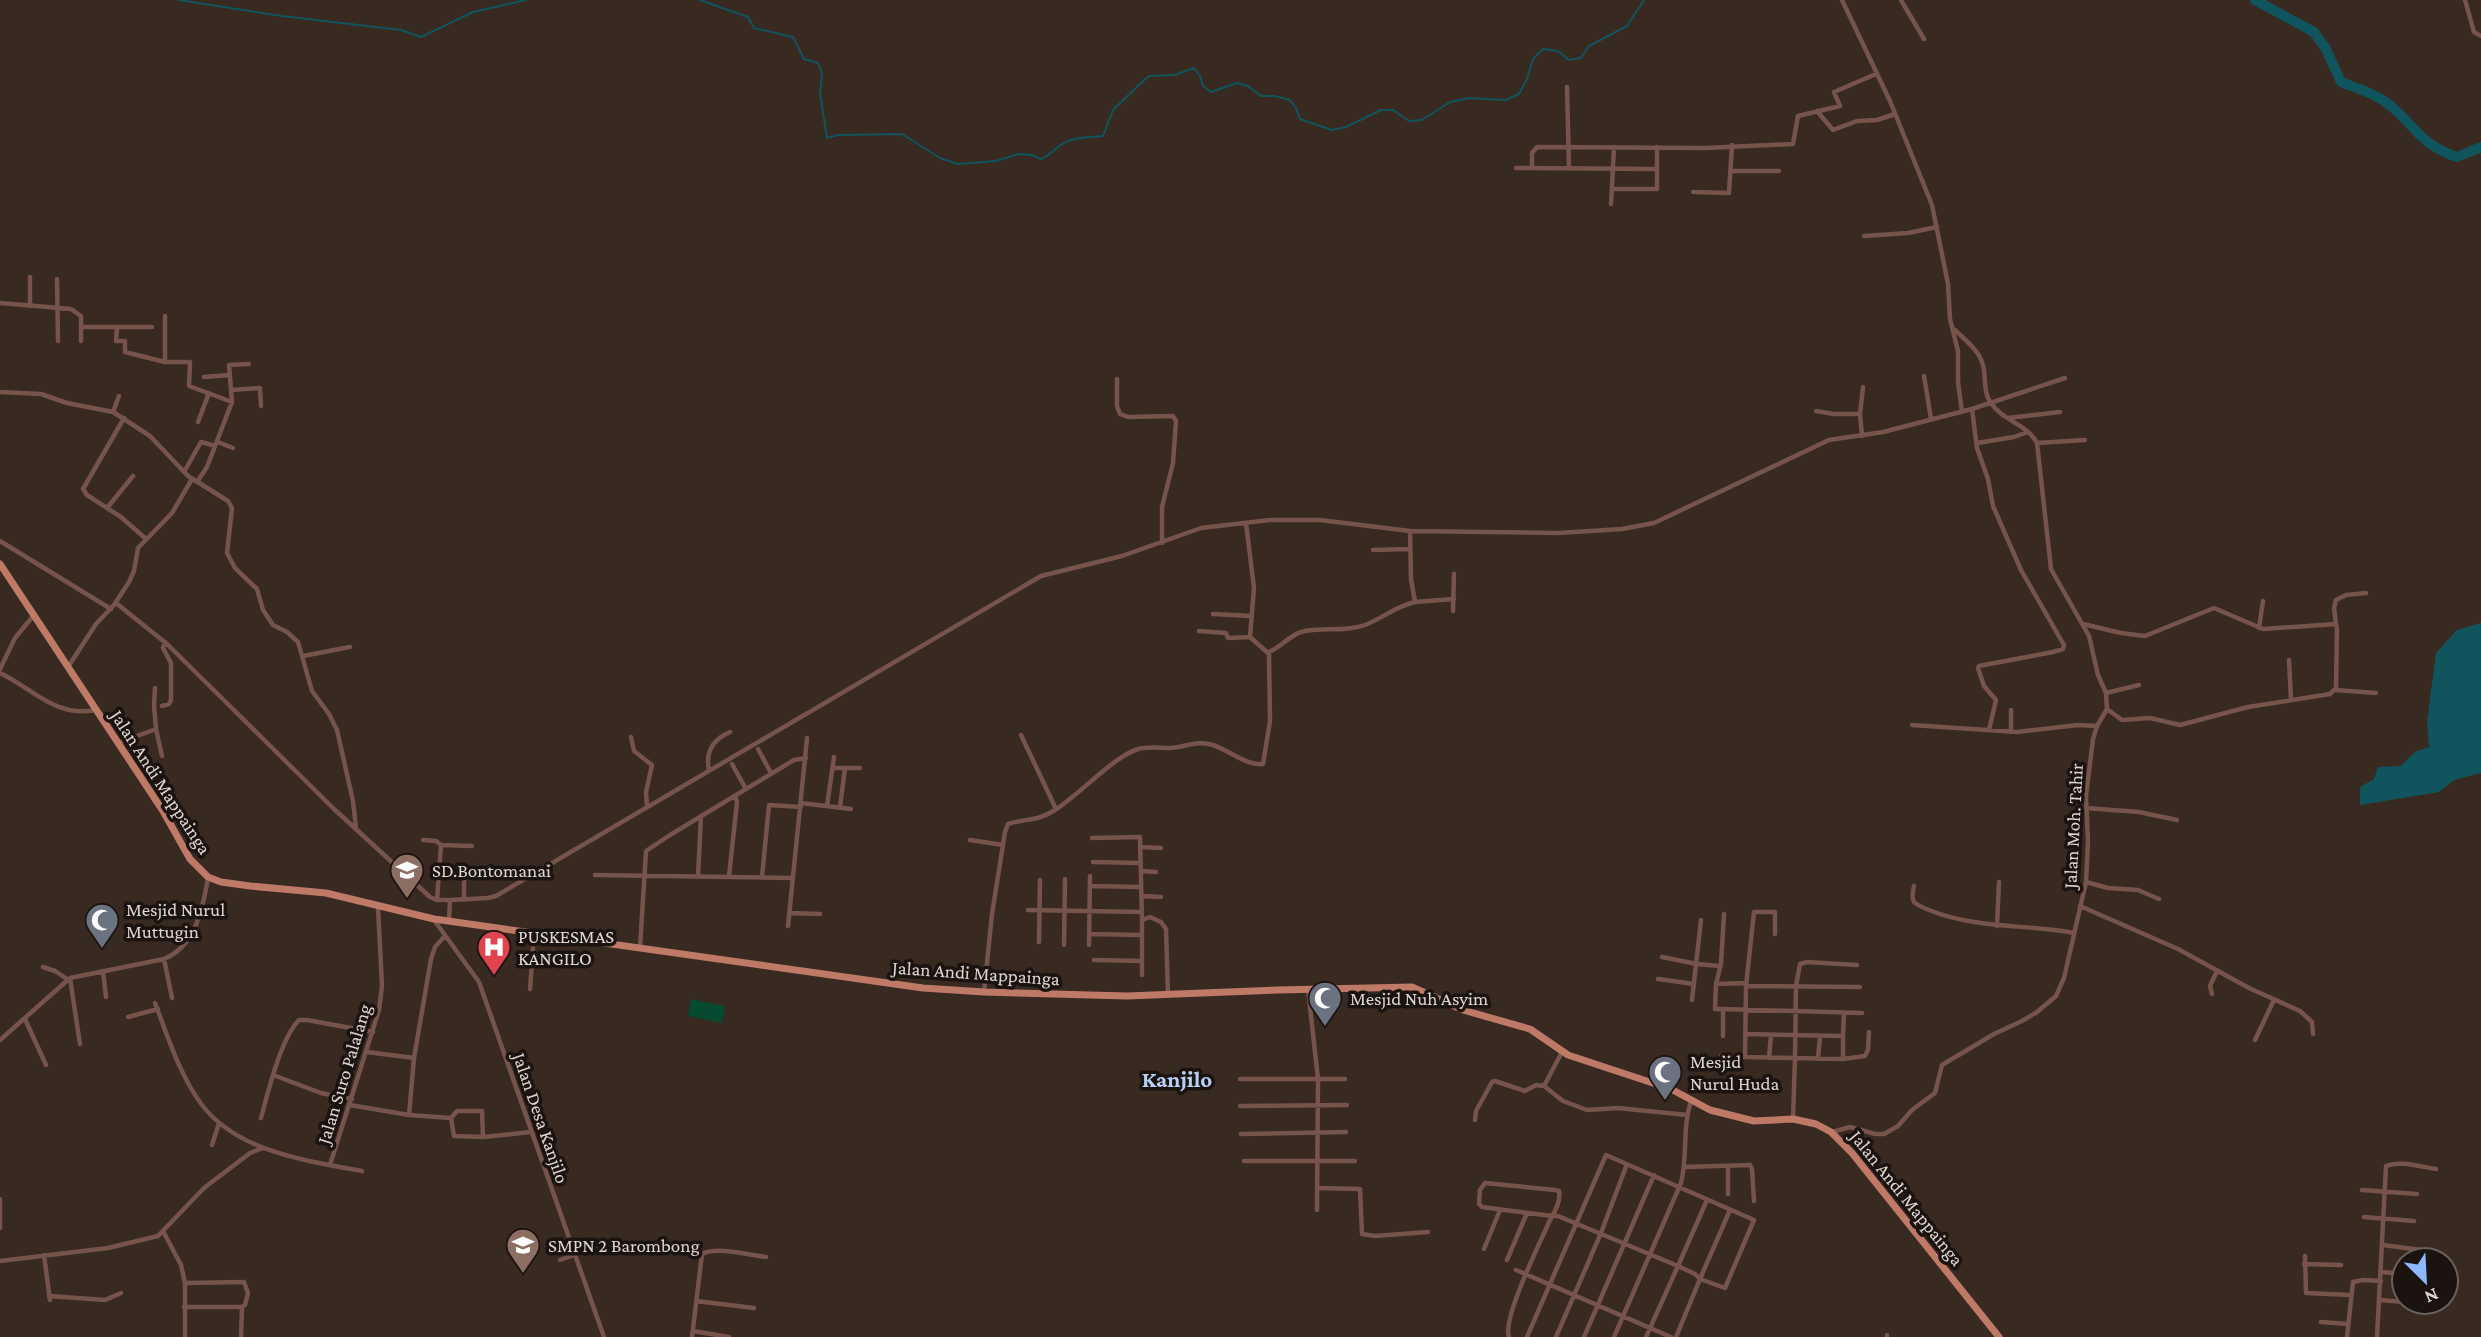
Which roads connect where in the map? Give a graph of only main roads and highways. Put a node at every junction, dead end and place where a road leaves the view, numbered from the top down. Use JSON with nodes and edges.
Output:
{"nodes":[{"id":1,"x":0,"y":564,"type":"edge"},
{"id":2,"x":1999,"y":1337,"type":"edge"}],
"edges":[{"from":1,"to":2,"type":"main road","name":"Jalan Andi Mappainga"}]}
